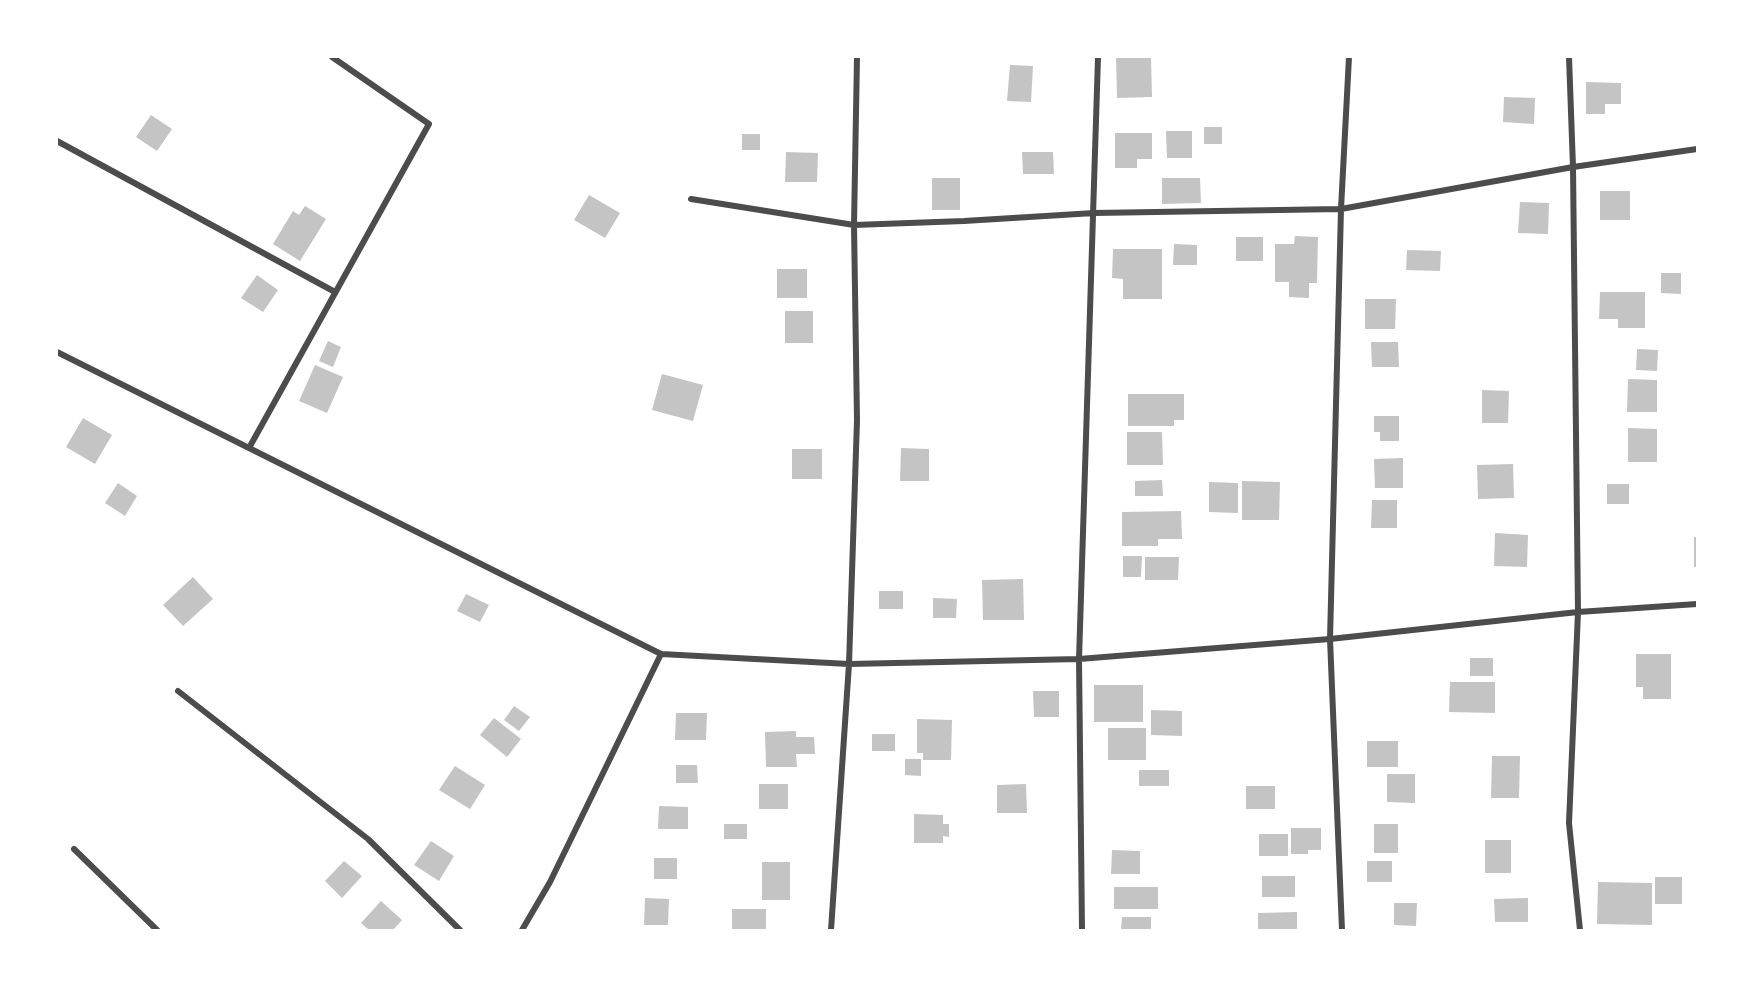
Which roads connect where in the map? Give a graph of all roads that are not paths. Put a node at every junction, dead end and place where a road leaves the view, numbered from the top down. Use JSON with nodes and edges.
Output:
{"nodes":[{"id":1,"x":332,"y":57,"type":"edge"},
{"id":2,"x":857,"y":57,"type":"edge"},
{"id":3,"x":1098,"y":57,"type":"edge"},
{"id":4,"x":1349,"y":57,"type":"edge"},
{"id":5,"x":1569,"y":57,"type":"edge"},
{"id":6,"x":57,"y":141,"type":"edge"},
{"id":7,"x":1697,"y":149,"type":"edge"},
{"id":8,"x":1573,"y":167,"type":"junction"},
{"id":9,"x":691,"y":199,"type":"dead end"},
{"id":10,"x":1341,"y":209,"type":"junction"},
{"id":11,"x":1094,"y":213,"type":"junction"},
{"id":12,"x":854,"y":225,"type":"junction"},
{"id":13,"x":336,"y":292,"type":"junction"},
{"id":14,"x":57,"y":352,"type":"edge"},
{"id":15,"x":249,"y":448,"type":"junction"},
{"id":16,"x":1697,"y":603,"type":"edge"},
{"id":17,"x":1578,"y":612,"type":"junction"},
{"id":18,"x":1330,"y":639,"type":"junction"},
{"id":19,"x":661,"y":654,"type":"junction"},
{"id":20,"x":1079,"y":659,"type":"junction"},
{"id":21,"x":849,"y":664,"type":"junction"},
{"id":22,"x":178,"y":691,"type":"dead end"},
{"id":23,"x":74,"y":849,"type":"dead end"},
{"id":24,"x":158,"y":930,"type":"edge"},
{"id":25,"x":460,"y":930,"type":"edge"},
{"id":26,"x":522,"y":930,"type":"edge"},
{"id":27,"x":831,"y":930,"type":"edge"},
{"id":28,"x":1082,"y":930,"type":"edge"},
{"id":29,"x":1342,"y":930,"type":"edge"},
{"id":30,"x":1580,"y":930,"type":"edge"}],
"edges":[{"from":1,"to":13,"type":"street"},
{"from":2,"to":12,"type":"street"},
{"from":3,"to":11,"type":"street"},
{"from":4,"to":10,"type":"street"},
{"from":5,"to":8,"type":"street"},
{"from":6,"to":13,"type":"street"},
{"from":7,"to":8,"type":"street"},
{"from":8,"to":10,"type":"street"},
{"from":8,"to":17,"type":"street"},
{"from":9,"to":12,"type":"street"},
{"from":10,"to":11,"type":"street"},
{"from":10,"to":18,"type":"street"},
{"from":11,"to":12,"type":"street"},
{"from":11,"to":20,"type":"street"},
{"from":12,"to":21,"type":"street"},
{"from":13,"to":15,"type":"street"},
{"from":14,"to":15,"type":"street"},
{"from":15,"to":19,"type":"street"},
{"from":16,"to":17,"type":"street"},
{"from":17,"to":18,"type":"street"},
{"from":17,"to":30,"type":"street"},
{"from":18,"to":20,"type":"street"},
{"from":18,"to":29,"type":"street"},
{"from":19,"to":21,"type":"street"},
{"from":19,"to":26,"type":"street"},
{"from":20,"to":21,"type":"street"},
{"from":20,"to":28,"type":"street"},
{"from":21,"to":27,"type":"street"},
{"from":22,"to":25,"type":"street"},
{"from":23,"to":24,"type":"street"}]}
